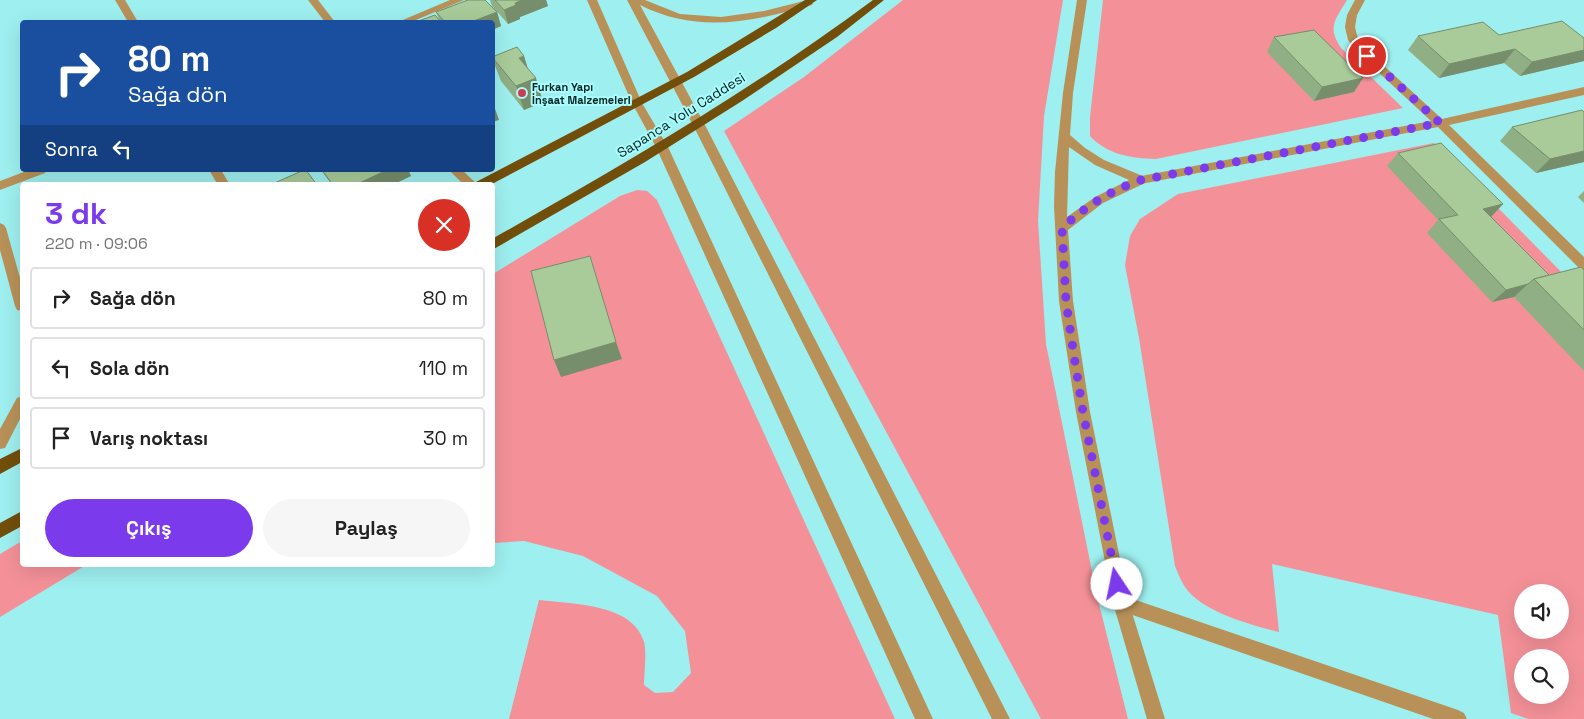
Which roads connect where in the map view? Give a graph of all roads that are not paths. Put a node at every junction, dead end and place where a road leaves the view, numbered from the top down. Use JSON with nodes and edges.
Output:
{"nodes":[{"id":1,"x":120,"y":0,"type":"edge"},
{"id":2,"x":313,"y":0,"type":"edge"},
{"id":3,"x":458,"y":0,"type":"edge"},
{"id":4,"x":592,"y":0,"type":"edge"},
{"id":5,"x":632,"y":0,"type":"edge"},
{"id":6,"x":637,"y":0,"type":"edge"},
{"id":7,"x":879,"y":0,"type":"edge"},
{"id":8,"x":1082,"y":0,"type":"edge"},
{"id":9,"x":1360,"y":0,"type":"edge"},
{"id":10,"x":810,"y":2,"type":"edge"},
{"id":11,"x":132,"y":20,"type":"edge"},
{"id":12,"x":328,"y":20,"type":"edge"},
{"id":13,"x":408,"y":20,"type":"edge"},
{"id":14,"x":676,"y":82,"type":"junction"},
{"id":15,"x":1584,"y":92,"type":"edge"},
{"id":16,"x":637,"y":103,"type":"junction"},
{"id":17,"x":1440,"y":123,"type":"junction"},
{"id":18,"x":699,"y":125,"type":"junction"},
{"id":19,"x":1064,"y":136,"type":"junction"},
{"id":20,"x":662,"y":147,"type":"junction"},
{"id":21,"x":36,"y":172,"type":"edge"},
{"id":22,"x":457,"y":172,"type":"edge"},
{"id":23,"x":1141,"y":180,"type":"junction"},
{"id":24,"x":469,"y":182,"type":"edge"},
{"id":25,"x":486,"y":182,"type":"edge"},
{"id":26,"x":0,"y":186,"type":"edge"},
{"id":27,"x":0,"y":228,"type":"edge"},
{"id":28,"x":1062,"y":228,"type":"junction"},
{"id":29,"x":495,"y":243,"type":"edge"},
{"id":30,"x":1584,"y":265,"type":"edge"},
{"id":31,"x":20,"y":299,"type":"edge"},
{"id":32,"x":20,"y":407,"type":"edge"},
{"id":33,"x":20,"y":408,"type":"edge"},
{"id":34,"x":0,"y":419,"type":"edge"},
{"id":35,"x":0,"y":443,"type":"edge"},
{"id":36,"x":20,"y":456,"type":"edge"},
{"id":37,"x":0,"y":467,"type":"edge"},
{"id":38,"x":20,"y":519,"type":"edge"},
{"id":39,"x":0,"y":531,"type":"edge"},
{"id":40,"x":1121,"y":603,"type":"junction"},
{"id":41,"x":924,"y":719,"type":"edge"},
{"id":42,"x":1001,"y":719,"type":"edge"},
{"id":43,"x":1156,"y":719,"type":"edge"},
{"id":44,"x":1458,"y":719,"type":"edge"}],
"edges":[{"from":1,"to":11,"type":"street"},
{"from":2,"to":12,"type":"street"},
{"from":3,"to":13,"type":"street"},
{"from":4,"to":16,"type":"street"},
{"from":5,"to":14,"type":"street"},
{"from":6,"to":10,"type":"street"},
{"from":7,"to":18,"type":"highway","name":"Sapanca Yolu Caddesi"},
{"from":8,"to":19,"type":"street"},
{"from":9,"to":17,"type":"street"},
{"from":10,"to":14,"type":"highway","name":"Sapanca Yolu Caddesi"},
{"from":14,"to":16,"type":"highway","name":"Sapanca Yolu Caddesi"},
{"from":14,"to":18,"type":"street"},
{"from":15,"to":17,"type":"street"},
{"from":16,"to":20,"type":"street"},
{"from":16,"to":25,"type":"highway","name":"Sapanca Yolu Caddesi"},
{"from":17,"to":23,"type":"street"},
{"from":17,"to":30,"type":"street"},
{"from":18,"to":20,"type":"highway","name":"Sapanca Yolu Caddesi"},
{"from":18,"to":42,"type":"street"},
{"from":19,"to":23,"type":"street"},
{"from":19,"to":28,"type":"street"},
{"from":20,"to":29,"type":"highway","name":"Sapanca Yolu Caddesi"},
{"from":20,"to":41,"type":"street"},
{"from":21,"to":26,"type":"street"},
{"from":22,"to":24,"type":"street"},
{"from":23,"to":28,"type":"street"},
{"from":27,"to":31,"type":"street"},
{"from":28,"to":40,"type":"street"},
{"from":32,"to":34,"type":"street"},
{"from":33,"to":35,"type":"street"},
{"from":36,"to":37,"type":"highway"},
{"from":38,"to":39,"type":"highway"},
{"from":40,"to":43,"type":"street"},
{"from":40,"to":44,"type":"street"}]}
